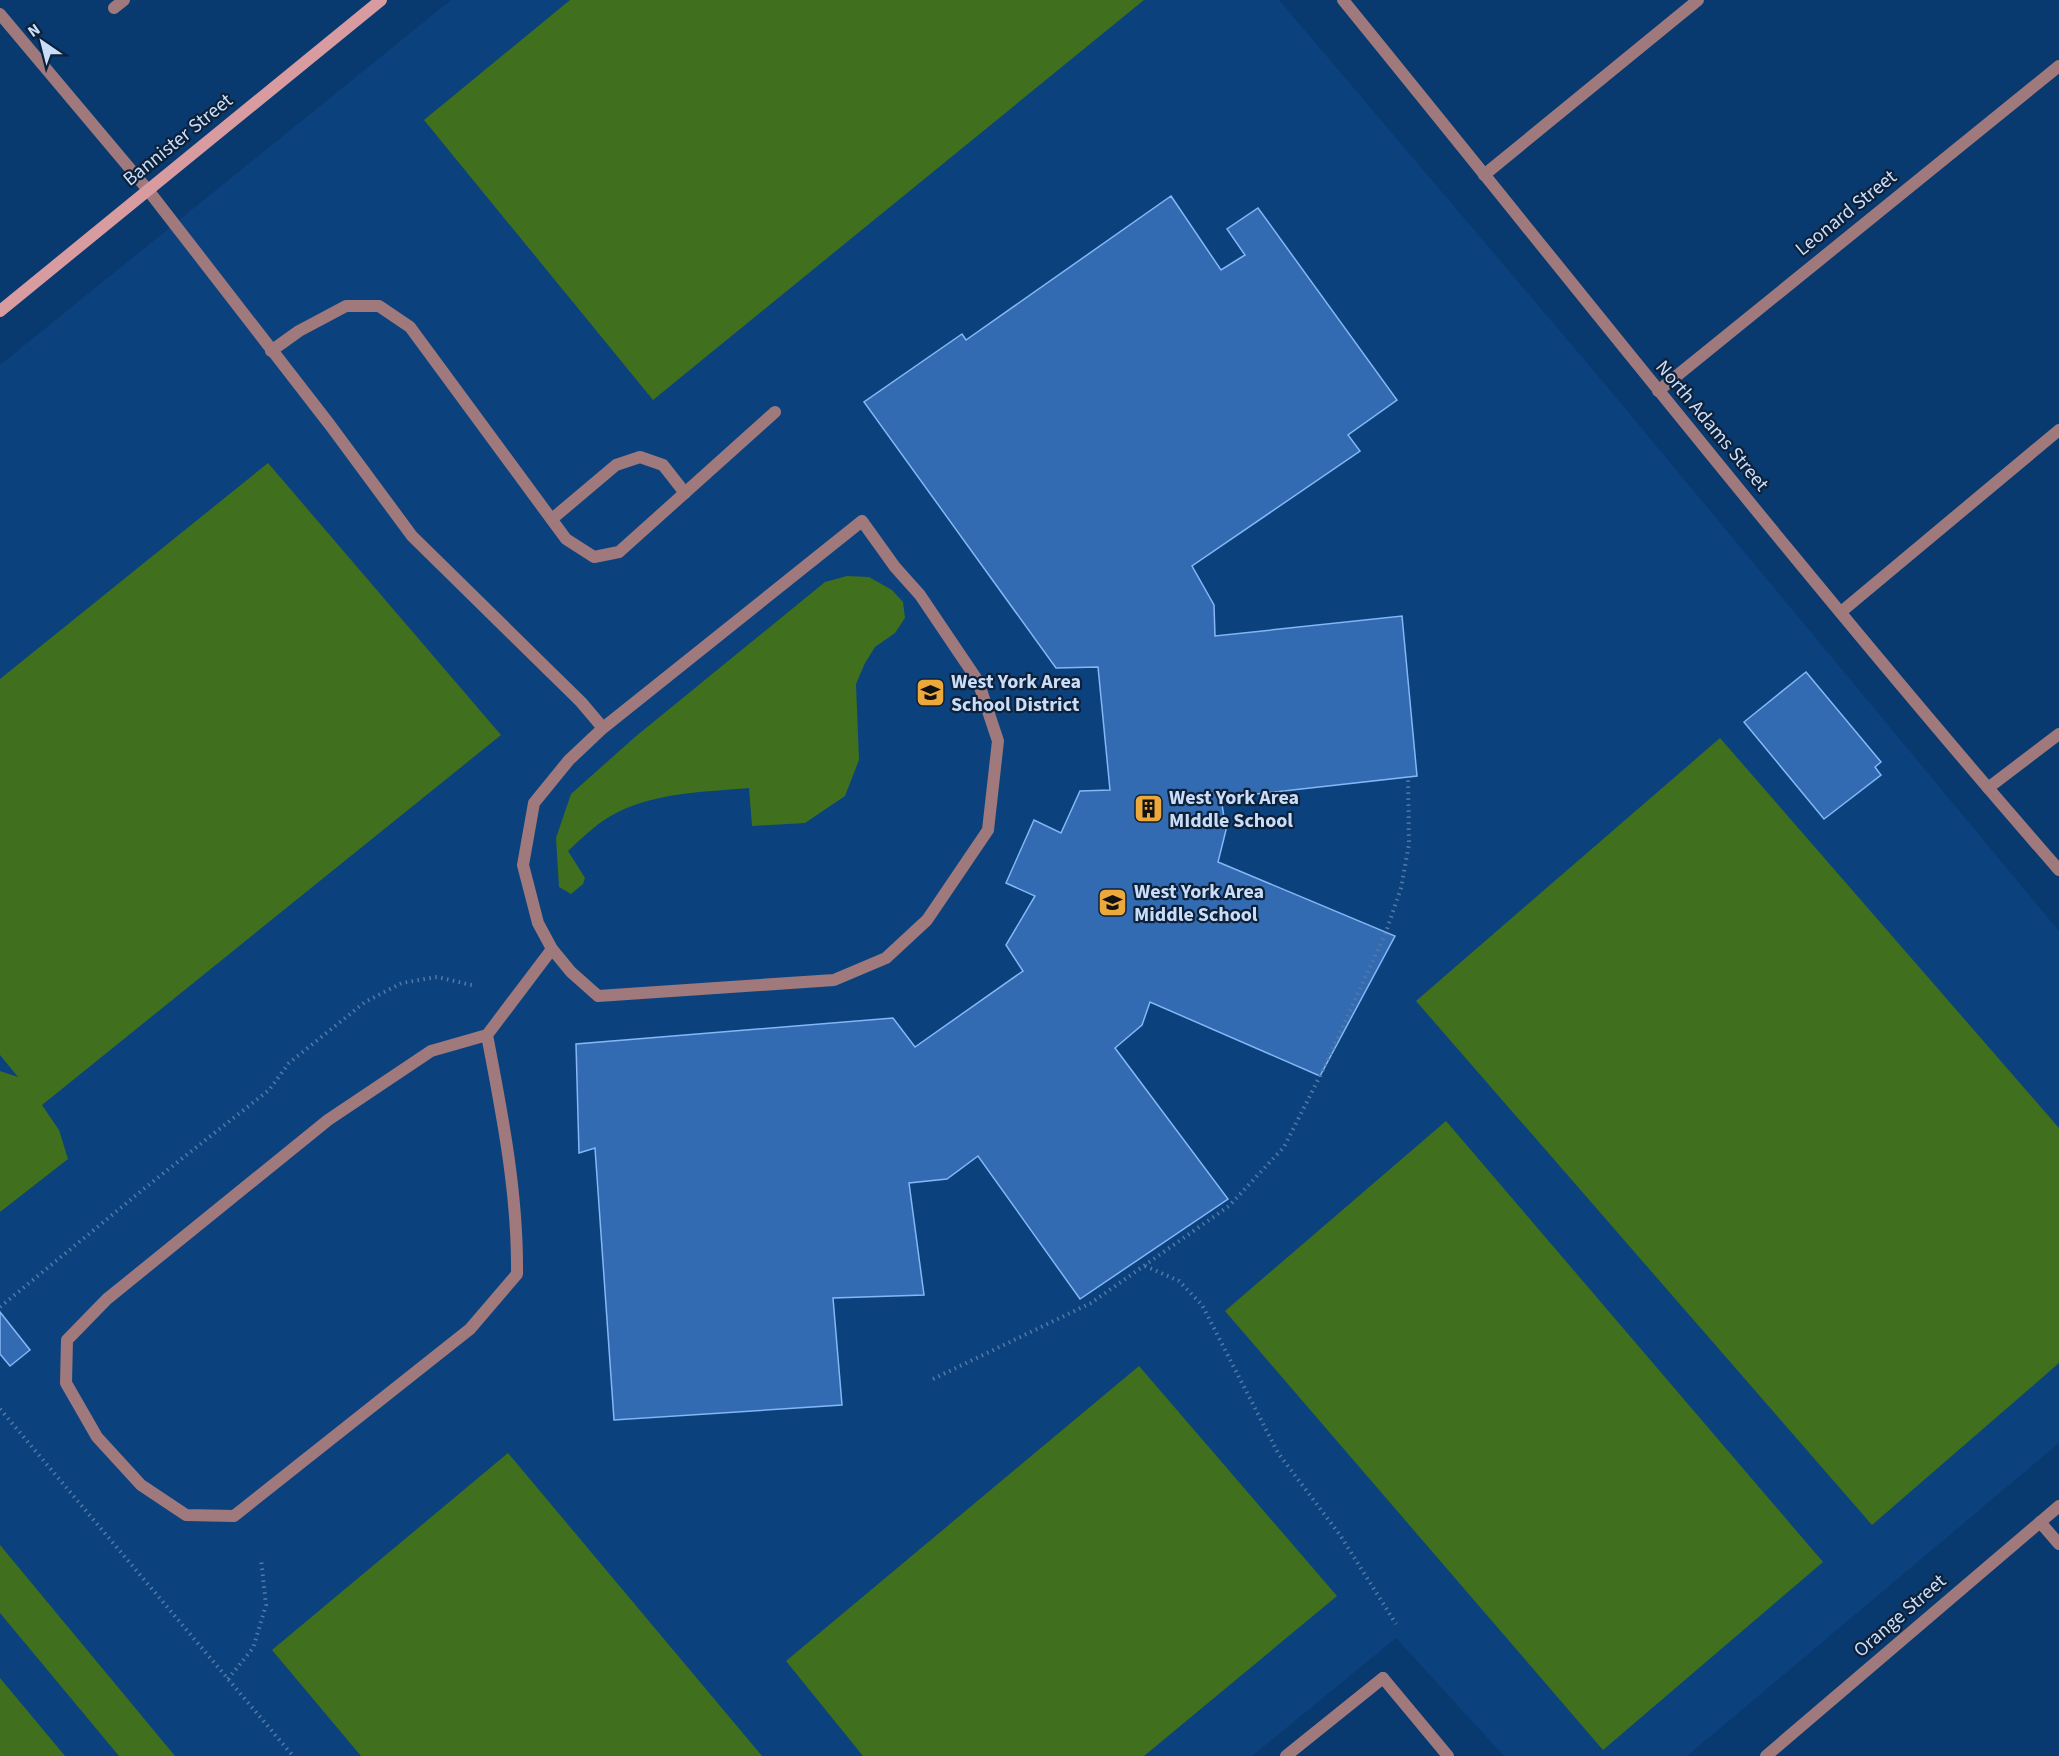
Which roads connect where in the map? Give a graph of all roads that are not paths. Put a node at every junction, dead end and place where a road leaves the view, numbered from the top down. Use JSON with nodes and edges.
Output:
{"nodes":[{"id":1,"x":124,"y":0,"type":"edge"},
{"id":2,"x":381,"y":0,"type":"edge"},
{"id":3,"x":1343,"y":0,"type":"edge"},
{"id":4,"x":1698,"y":0,"type":"edge"},
{"id":5,"x":114,"y":8,"type":"dead end"},
{"id":6,"x":0,"y":14,"type":"edge"},
{"id":7,"x":2059,"y":66,"type":"edge"},
{"id":8,"x":1484,"y":175,"type":"junction"},
{"id":9,"x":148,"y":190,"type":"junction"},
{"id":10,"x":0,"y":311,"type":"edge"},
{"id":11,"x":271,"y":351,"type":"junction"},
{"id":12,"x":1658,"y":391,"type":"junction"},
{"id":13,"x":775,"y":412,"type":"dead end"},
{"id":14,"x":2059,"y":430,"type":"edge"},
{"id":15,"x":685,"y":493,"type":"junction"},
{"id":16,"x":552,"y":519,"type":"junction"},
{"id":17,"x":1841,"y":612,"type":"junction"},
{"id":18,"x":603,"y":728,"type":"junction"},
{"id":19,"x":2059,"y":734,"type":"edge"},
{"id":20,"x":1988,"y":788,"type":"junction"},
{"id":21,"x":2059,"y":870,"type":"edge"},
{"id":22,"x":552,"y":949,"type":"junction"},
{"id":23,"x":487,"y":1035,"type":"junction"},
{"id":24,"x":2059,"y":1506,"type":"edge"},
{"id":25,"x":2040,"y":1522,"type":"junction"},
{"id":26,"x":2059,"y":1545,"type":"edge"},
{"id":27,"x":1286,"y":1756,"type":"edge"},
{"id":28,"x":1448,"y":1756,"type":"edge"},
{"id":29,"x":1766,"y":1756,"type":"edge"}],
"edges":[{"from":1,"to":5,"type":"street"},
{"from":2,"to":9,"type":"street","name":"Bannister Street"},
{"from":3,"to":8,"type":"street","name":"North Adams Street"},
{"from":4,"to":8,"type":"street"},
{"from":6,"to":9,"type":"street"},
{"from":7,"to":12,"type":"street","name":"Leonard Street"},
{"from":8,"to":12,"type":"street","name":"North Adams Street"},
{"from":9,"to":10,"type":"street","name":"Bannister Street"},
{"from":9,"to":11,"type":"street"},
{"from":11,"to":16,"type":"street"},
{"from":11,"to":18,"type":"street"},
{"from":12,"to":17,"type":"street","name":"North Adams Street"},
{"from":13,"to":15,"type":"street"},
{"from":14,"to":17,"type":"street"},
{"from":15,"to":16,"type":"street"},
{"from":15,"to":16,"type":"street"},
{"from":17,"to":20,"type":"street","name":"North Adams Street"},
{"from":18,"to":22,"type":"street"},
{"from":18,"to":22,"type":"street"},
{"from":19,"to":20,"type":"street"},
{"from":20,"to":21,"type":"street","name":"North Adams Street"},
{"from":22,"to":23,"type":"street"},
{"from":23,"to":23,"type":"street"},
{"from":24,"to":25,"type":"street","name":"Orange Street"},
{"from":25,"to":26,"type":"street"},
{"from":25,"to":29,"type":"street","name":"Orange Street"},
{"from":27,"to":28,"type":"street"}]}
